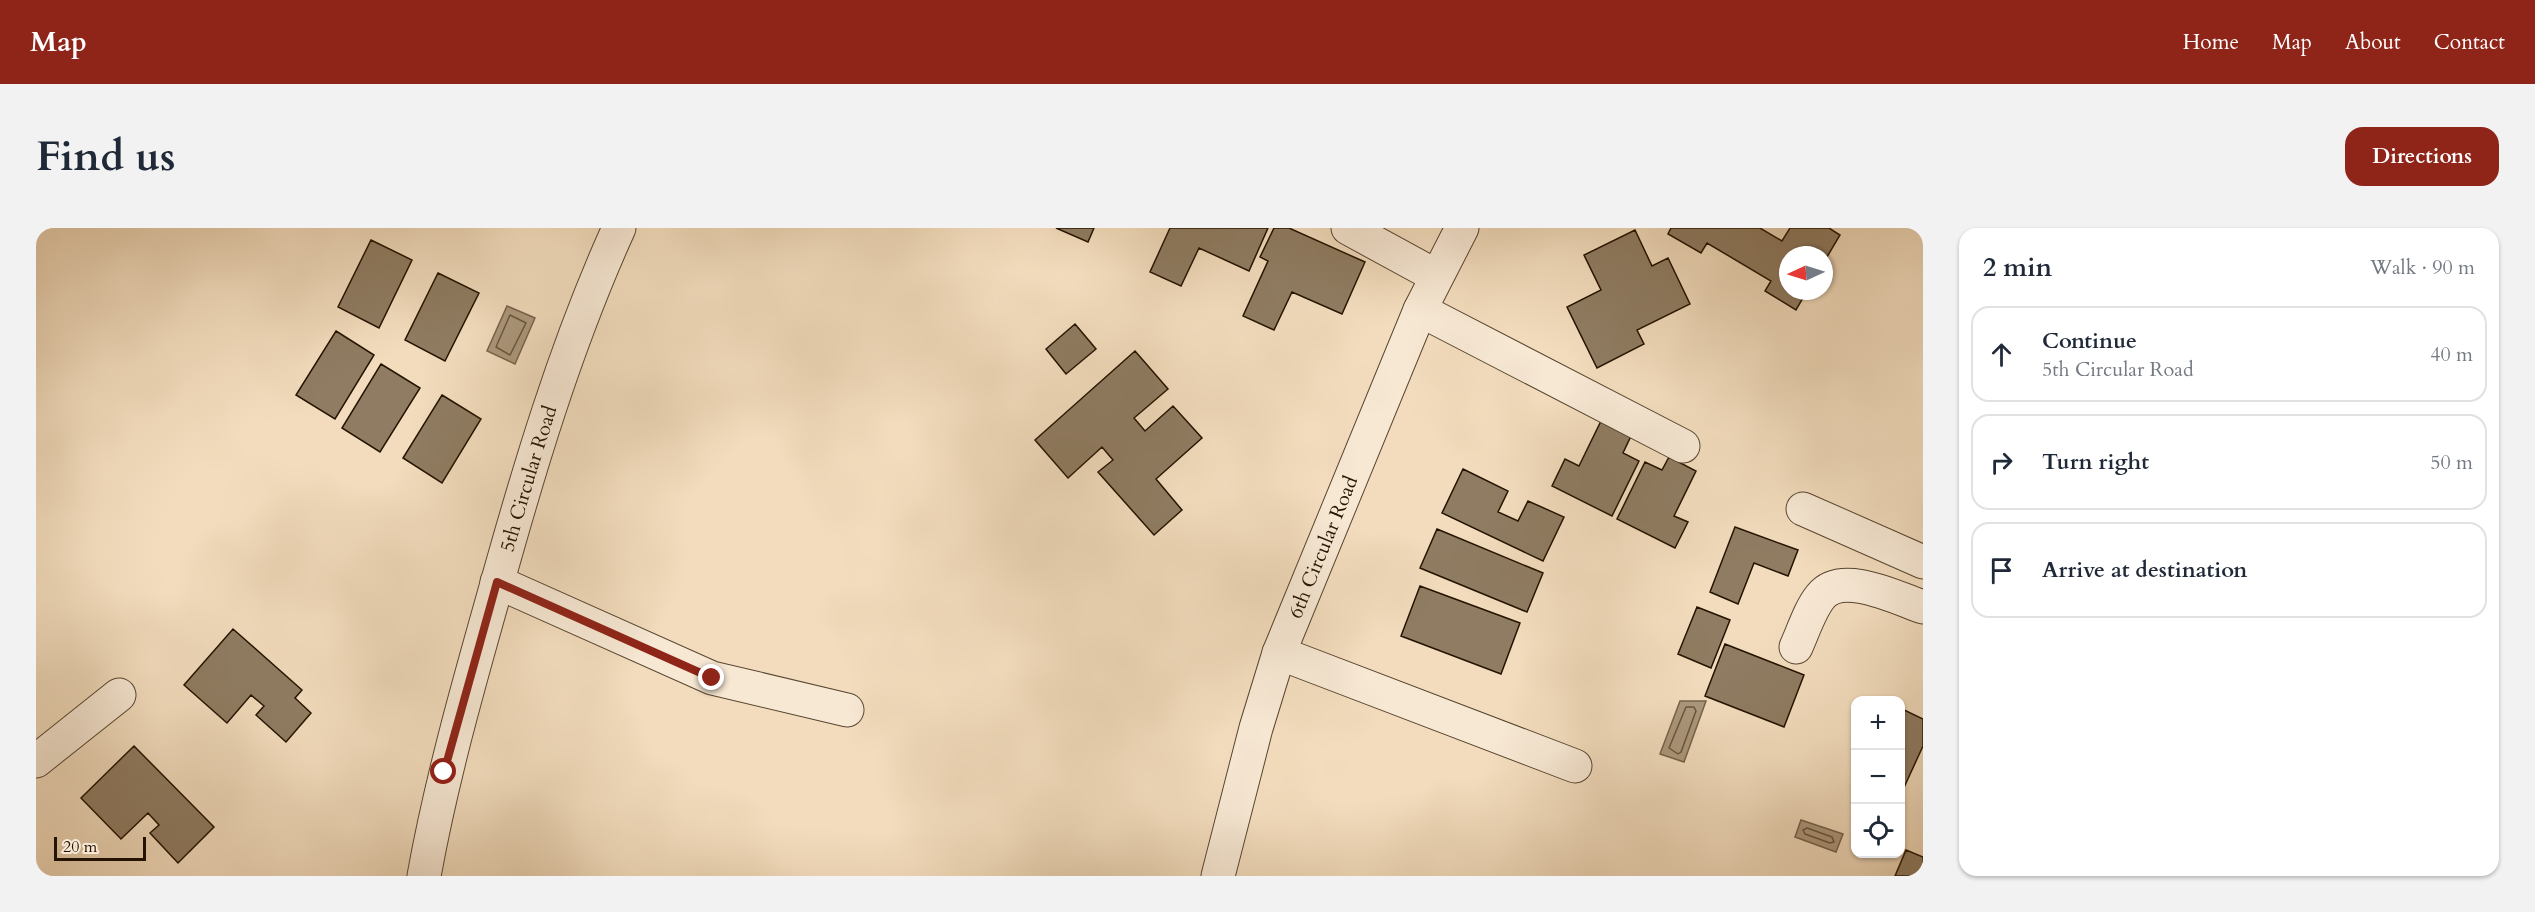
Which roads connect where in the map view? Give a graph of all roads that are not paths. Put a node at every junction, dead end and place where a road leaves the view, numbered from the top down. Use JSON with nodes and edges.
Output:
{"nodes":[{"id":1,"x":619,"y":228,"type":"edge"},
{"id":2,"x":1348,"y":228,"type":"edge"},
{"id":3,"x":1462,"y":228,"type":"edge"},
{"id":4,"x":1436,"y":276,"type":"junction"},
{"id":5,"x":1420,"y":310,"type":"junction"},
{"id":6,"x":1683,"y":446,"type":"dead end"},
{"id":7,"x":1803,"y":509,"type":"dead end"},
{"id":8,"x":1923,"y":562,"type":"edge"},
{"id":9,"x":497,"y":582,"type":"junction"},
{"id":10,"x":1923,"y":607,"type":"edge"},
{"id":11,"x":1796,"y":647,"type":"dead end"},
{"id":12,"x":1279,"y":653,"type":"junction"},
{"id":13,"x":119,"y":695,"type":"dead end"},
{"id":14,"x":847,"y":710,"type":"dead end"},
{"id":15,"x":36,"y":761,"type":"edge"},
{"id":16,"x":1575,"y":766,"type":"dead end"},
{"id":17,"x":424,"y":876,"type":"edge"},
{"id":18,"x":1218,"y":876,"type":"edge"}],
"edges":[{"from":1,"to":9,"type":"street","name":"5th Circular Road"},
{"from":2,"to":4,"type":"street"},
{"from":3,"to":4,"type":"street","name":"6th Circular Road"},
{"from":4,"to":5,"type":"street","name":"6th Circular Road"},
{"from":5,"to":6,"type":"street"},
{"from":5,"to":12,"type":"street","name":"6th Circular Road"},
{"from":7,"to":8,"type":"street"},
{"from":9,"to":14,"type":"street"},
{"from":9,"to":17,"type":"street","name":"5th Circular Road"},
{"from":10,"to":11,"type":"street"},
{"from":12,"to":16,"type":"street"},
{"from":12,"to":18,"type":"street","name":"6th Circular Road"},
{"from":13,"to":15,"type":"street"}]}
